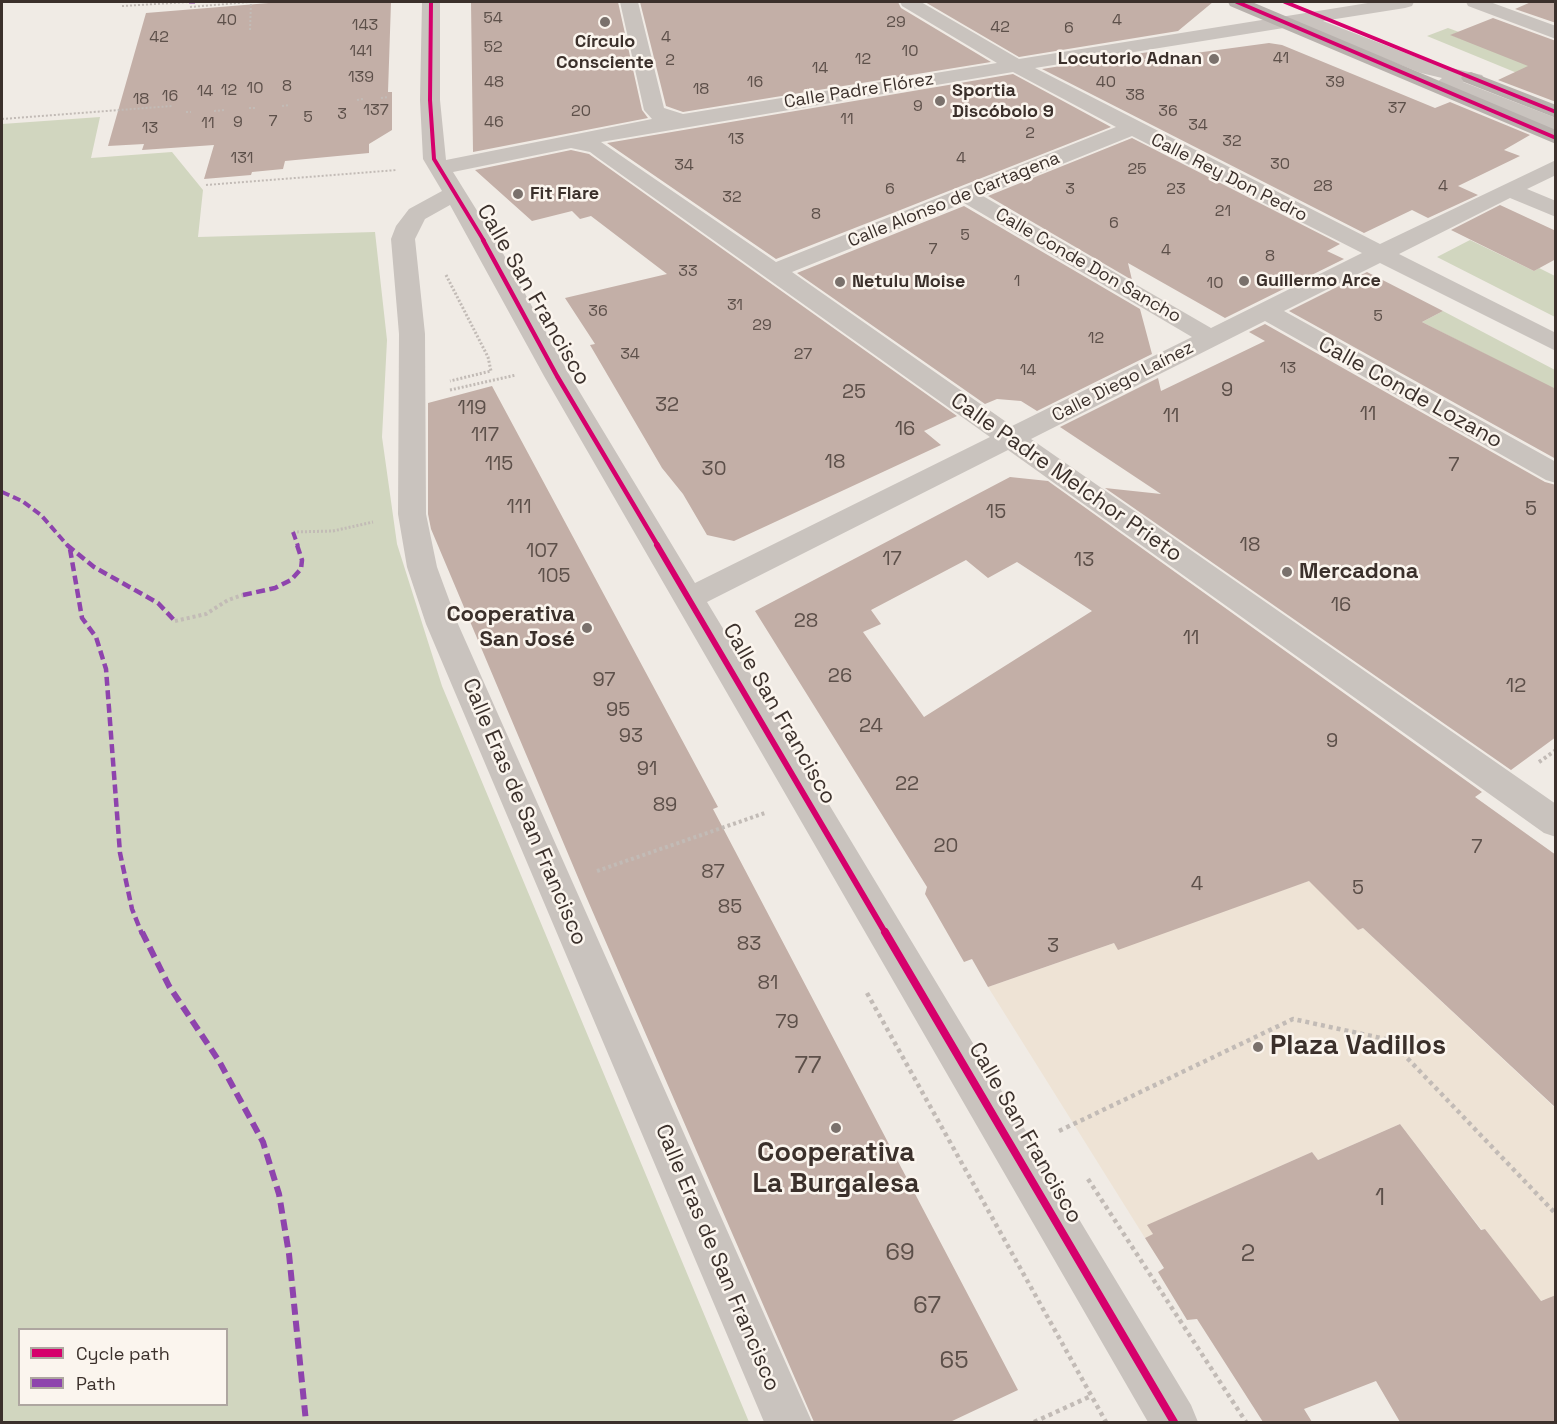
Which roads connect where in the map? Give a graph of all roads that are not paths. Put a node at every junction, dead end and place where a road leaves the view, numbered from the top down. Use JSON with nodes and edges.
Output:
{"nodes":[{"id":1,"x":431,"y":2,"type":"edge"},
{"id":2,"x":629,"y":2,"type":"edge"},
{"id":3,"x":909,"y":2,"type":"edge"},
{"id":4,"x":1237,"y":2,"type":"edge"},
{"id":5,"x":1405,"y":2,"type":"edge"},
{"id":6,"x":1475,"y":2,"type":"edge"},
{"id":7,"x":1283,"y":11,"type":"edge"},
{"id":8,"x":1320,"y":15,"type":"junction"},
{"id":9,"x":1556,"y":33,"type":"edge"},
{"id":10,"x":1014,"y":65,"type":"junction"},
{"id":11,"x":1395,"y":69,"type":"junction"},
{"id":12,"x":1475,"y":79,"type":"junction"},
{"id":13,"x":1556,"y":112,"type":"edge"},
{"id":14,"x":683,"y":120,"type":"junction"},
{"id":15,"x":1556,"y":125,"type":"edge"},
{"id":16,"x":1133,"y":128,"type":"junction"},
{"id":17,"x":1556,"y":138,"type":"edge"},
{"id":18,"x":573,"y":142,"type":"junction"},
{"id":19,"x":1556,"y":165,"type":"edge"},
{"id":20,"x":439,"y":168,"type":"junction"},
{"id":21,"x":1509,"y":189,"type":"junction"},
{"id":22,"x":453,"y":194,"type":"junction"},
{"id":23,"x":966,"y":195,"type":"junction"},
{"id":24,"x":1556,"y":210,"type":"edge"},
{"id":25,"x":1379,"y":254,"type":"junction"},
{"id":26,"x":774,"y":272,"type":"junction"},
{"id":27,"x":1265,"y":311,"type":"junction"},
{"id":28,"x":1211,"y":338,"type":"junction"},
{"id":29,"x":1556,"y":343,"type":"edge"},
{"id":30,"x":1010,"y":438,"type":"junction"},
{"id":31,"x":1556,"y":474,"type":"edge"},
{"id":32,"x":690,"y":598,"type":"junction"},
{"id":33,"x":1552,"y":814,"type":"edge"},
{"id":34,"x":788,"y":1422,"type":"edge"},
{"id":35,"x":1174,"y":1422,"type":"edge"}],
"edges":[{"from":1,"to":20,"type":"street","name":"Calle San Francisco"},
{"from":2,"to":14,"type":"street"},
{"from":3,"to":10,"type":"street","name":"Calle Rey Don Pedro"},
{"from":4,"to":7,"type":"main road"},
{"from":5,"to":8,"type":"street","name":"Calle Padre Flórez"},
{"from":6,"to":9,"type":"street"},
{"from":7,"to":8,"type":"street","name":"Calle Padre Flórez"},
{"from":7,"to":10,"type":"street","name":"Calle Padre Flórez"},
{"from":7,"to":11,"type":"main road"},
{"from":7,"to":12,"type":"street","name":"Calle Padre Flórez"},
{"from":8,"to":12,"type":"main road"},
{"from":10,"to":14,"type":"street","name":"Calle Padre Flórez"},
{"from":10,"to":16,"type":"street","name":"Calle Rey Don Pedro"},
{"from":11,"to":15,"type":"street"},
{"from":11,"to":17,"type":"main road"},
{"from":12,"to":13,"type":"main road"},
{"from":14,"to":18,"type":"street","name":"Calle Padre Flórez"},
{"from":16,"to":23,"type":"street","name":"Calle Alonso de Cartagena"},
{"from":16,"to":25,"type":"street","name":"Calle Rey Don Pedro"},
{"from":18,"to":20,"type":"street","name":"Calle Padre Flórez"},
{"from":18,"to":26,"type":"street","name":"Calle Padre Melchor Prieto"},
{"from":19,"to":21,"type":"street","name":"Calle Diego Laínez"},
{"from":20,"to":22,"type":"street","name":"Calle San Francisco"},
{"from":21,"to":24,"type":"street"},
{"from":21,"to":25,"type":"street","name":"Calle Diego Laínez"},
{"from":22,"to":32,"type":"street","name":"Calle San Francisco"},
{"from":22,"to":34,"type":"street","name":"Calle Eras de San Francisco"},
{"from":23,"to":26,"type":"street","name":"Calle Alonso de Cartagena"},
{"from":23,"to":28,"type":"street","name":"Calle Conde Don Sancho"},
{"from":25,"to":27,"type":"street","name":"Calle Diego Laínez"},
{"from":25,"to":29,"type":"street","name":"Calle Rey Don Pedro"},
{"from":26,"to":30,"type":"street","name":"Calle Padre Melchor Prieto"},
{"from":27,"to":28,"type":"street","name":"Calle Diego Laínez"},
{"from":27,"to":31,"type":"street","name":"Calle Conde Lozano"},
{"from":28,"to":30,"type":"street","name":"Calle Diego Laínez"},
{"from":30,"to":32,"type":"street","name":"Calle Diego Laínez"},
{"from":30,"to":33,"type":"street","name":"Calle Padre Melchor Prieto"},
{"from":32,"to":35,"type":"street","name":"Calle San Francisco"}]}
